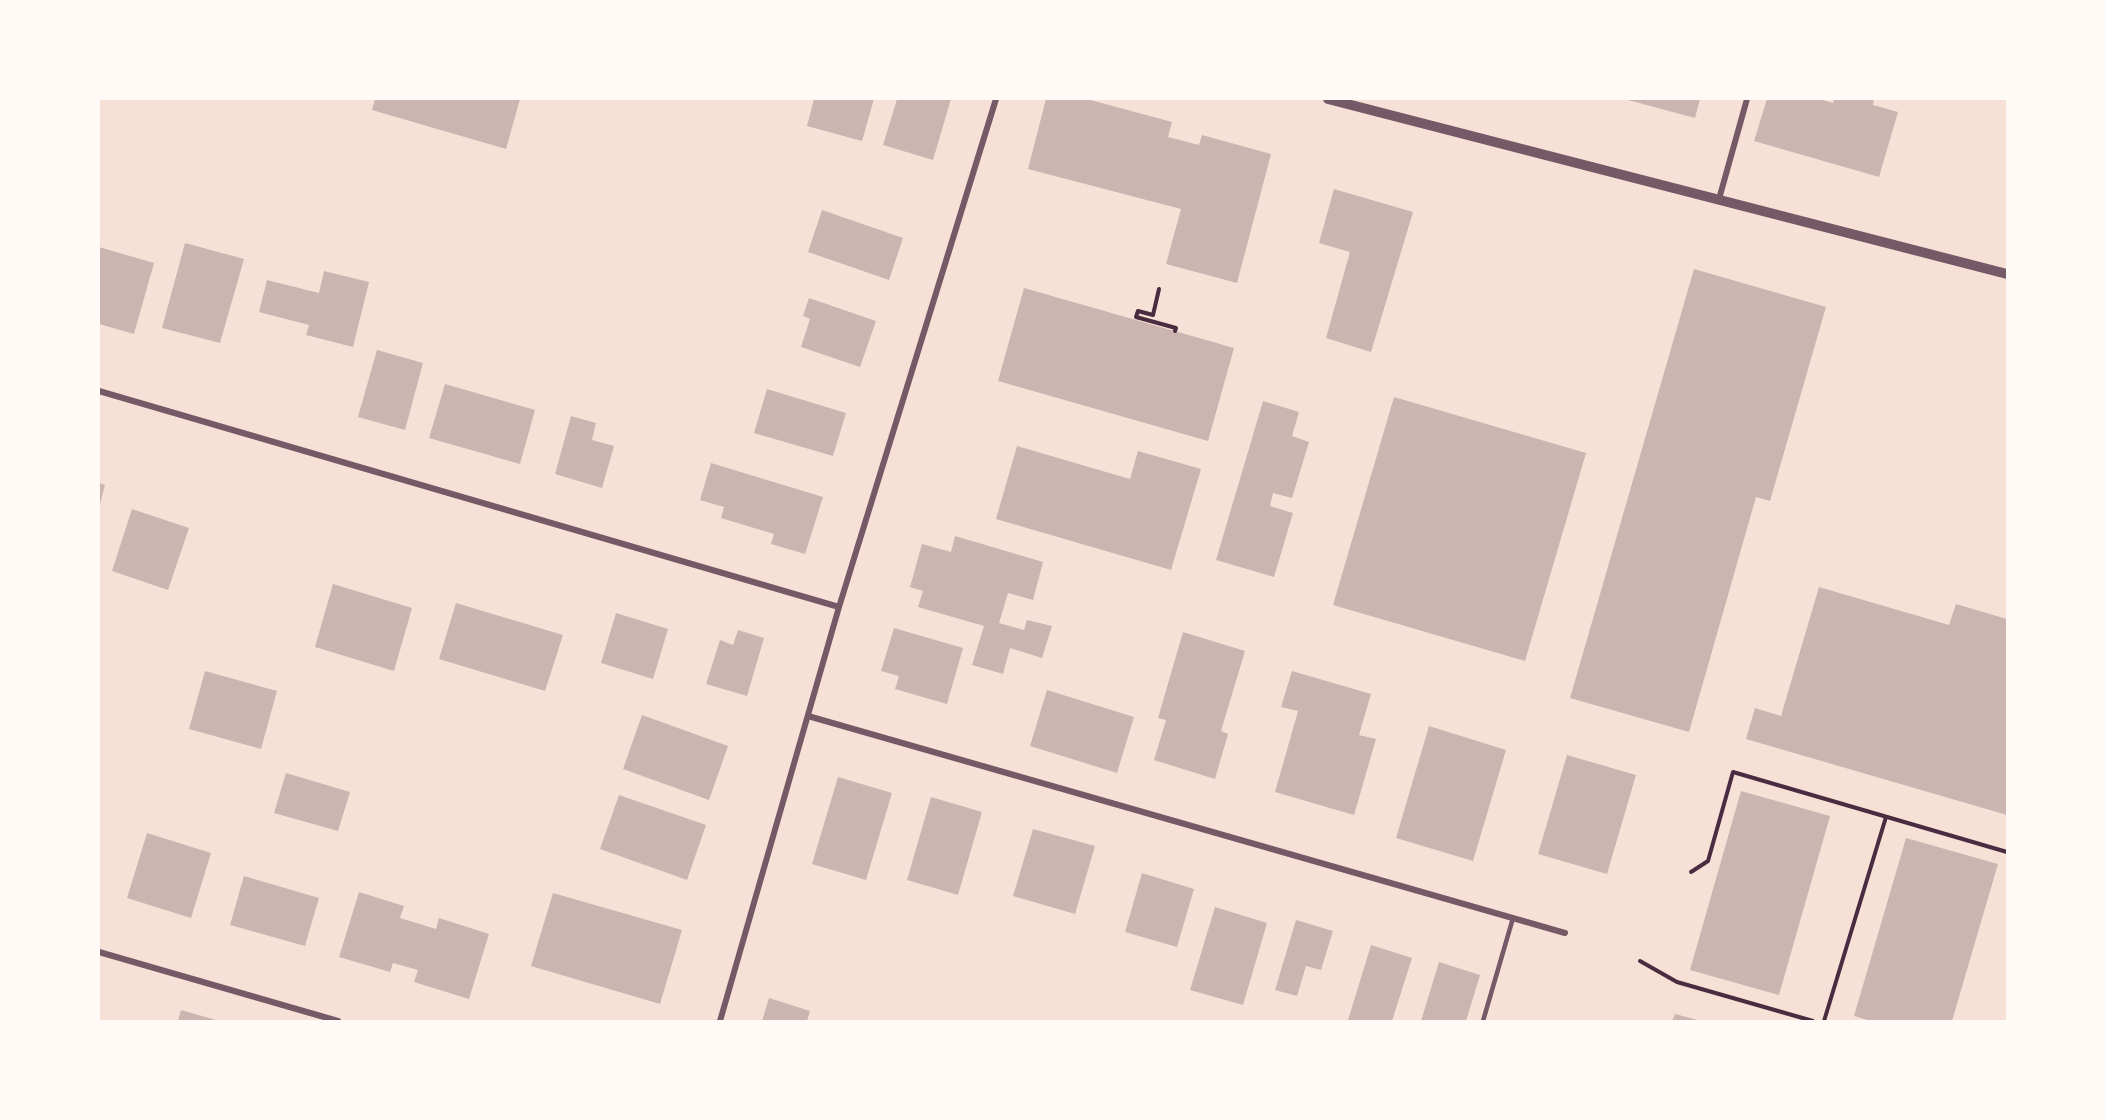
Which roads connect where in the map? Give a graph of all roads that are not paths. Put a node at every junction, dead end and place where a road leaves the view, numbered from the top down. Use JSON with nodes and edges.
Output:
{"nodes":[{"id":1,"x":996,"y":99,"type":"edge"},
{"id":2,"x":1328,"y":99,"type":"edge"},
{"id":3,"x":1747,"y":99,"type":"edge"},
{"id":4,"x":1719,"y":199,"type":"junction"},
{"id":5,"x":2007,"y":274,"type":"edge"},
{"id":6,"x":99,"y":391,"type":"edge"},
{"id":7,"x":839,"y":607,"type":"junction"},
{"id":8,"x":808,"y":716,"type":"junction"},
{"id":9,"x":1513,"y":918,"type":"junction"},
{"id":10,"x":1564,"y":933,"type":"dead end"},
{"id":11,"x":99,"y":952,"type":"edge"},
{"id":12,"x":338,"y":1021,"type":"edge"},
{"id":13,"x":720,"y":1021,"type":"edge"},
{"id":14,"x":1483,"y":1021,"type":"edge"}],
"edges":[{"from":1,"to":7,"type":"street"},
{"from":2,"to":4,"type":"street"},
{"from":3,"to":4,"type":"street"},
{"from":4,"to":5,"type":"street"},
{"from":6,"to":7,"type":"street"},
{"from":7,"to":8,"type":"street"},
{"from":8,"to":9,"type":"street"},
{"from":8,"to":13,"type":"street"},
{"from":9,"to":10,"type":"street"},
{"from":9,"to":14,"type":"lane"},
{"from":11,"to":12,"type":"street"}]}
